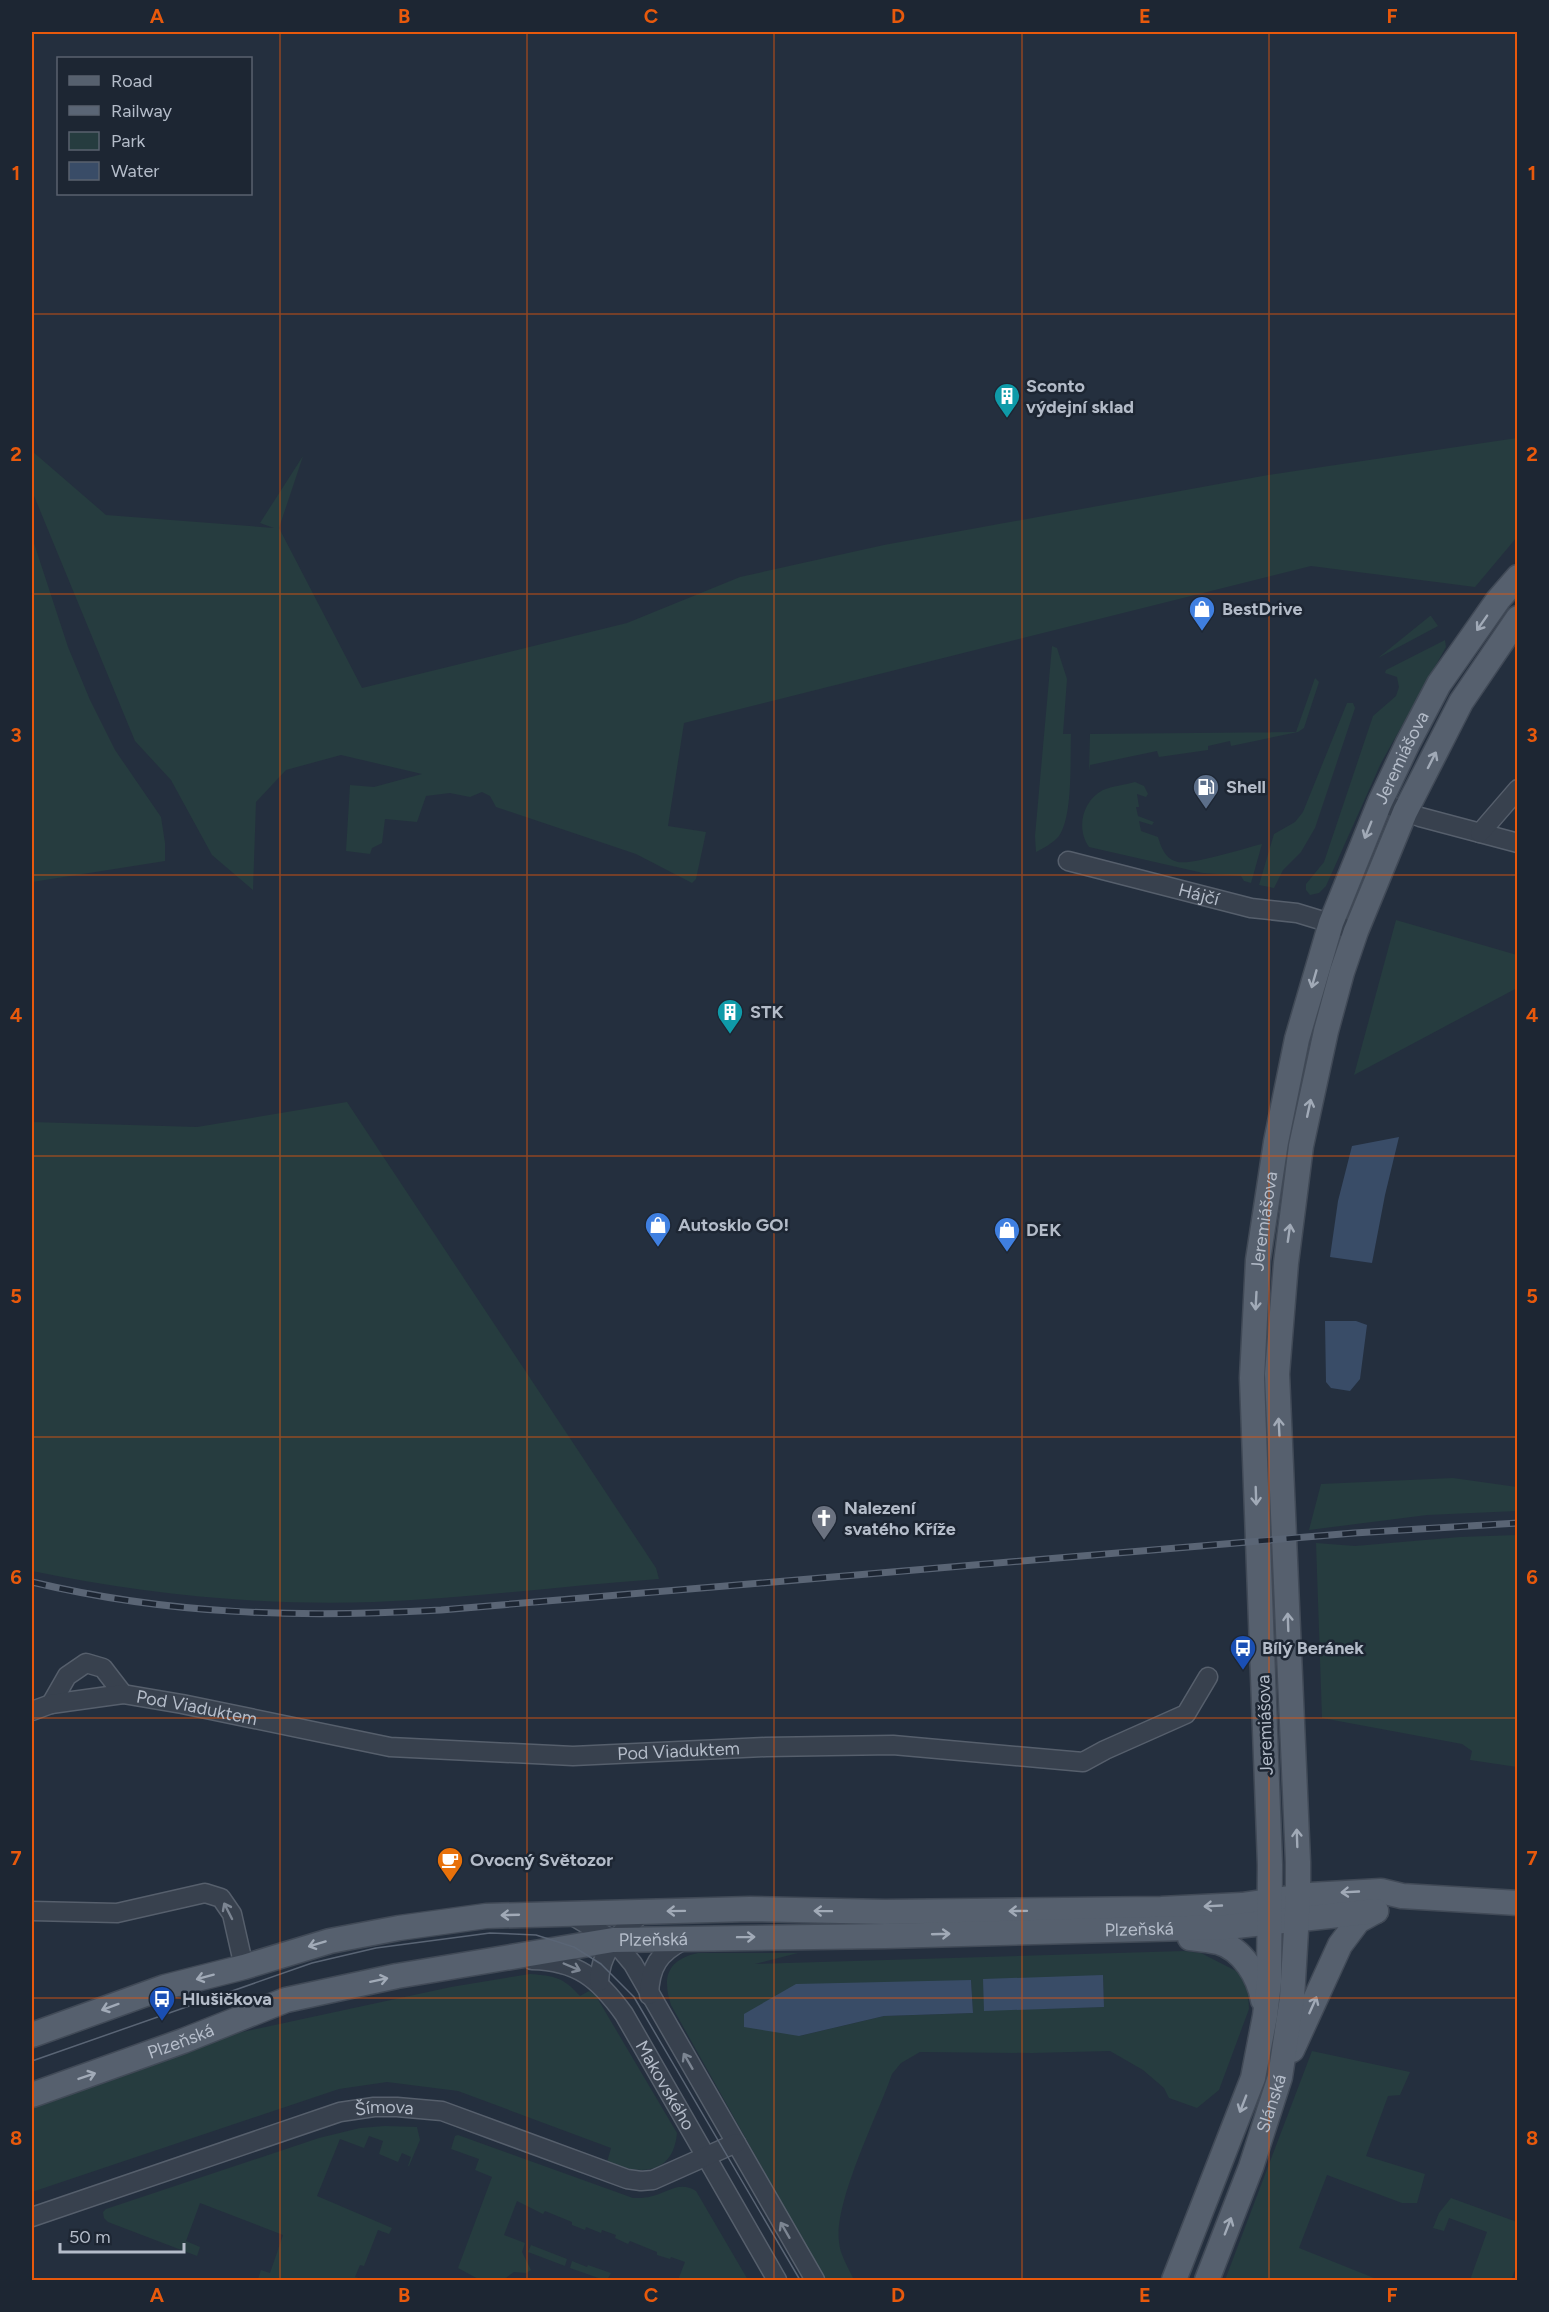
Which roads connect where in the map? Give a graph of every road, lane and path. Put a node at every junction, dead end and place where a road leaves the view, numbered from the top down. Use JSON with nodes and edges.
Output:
{"nodes":[{"id":1,"x":1518,"y":577,"type":"edge"},
{"id":2,"x":1518,"y":618,"type":"edge"},
{"id":3,"x":1518,"y":789,"type":"edge"},
{"id":4,"x":1380,"y":802,"type":"junction"},
{"id":5,"x":1405,"y":812,"type":"junction"},
{"id":6,"x":1480,"y":833,"type":"junction"},
{"id":7,"x":1518,"y":843,"type":"edge"},
{"id":8,"x":1068,"y":861,"type":"dead end"},
{"id":9,"x":1331,"y":923,"type":"junction"},
{"id":10,"x":1356,"y":931,"type":"junction"},
{"id":11,"x":1208,"y":1677,"type":"dead end"},
{"id":12,"x":123,"y":1694,"type":"junction"},
{"id":13,"x":51,"y":1704,"type":"junction"},
{"id":14,"x":32,"y":1711,"type":"edge"},
{"id":15,"x":1402,"y":1896,"type":"junction"},
{"id":16,"x":1518,"y":1903,"type":"edge"},
{"id":17,"x":1298,"y":1908,"type":"junction"},
{"id":18,"x":32,"y":1911,"type":"edge"},
{"id":19,"x":644,"y":1911,"type":"junction"},
{"id":20,"x":1376,"y":1911,"type":"junction"},
{"id":21,"x":1271,"y":1912,"type":"junction"},
{"id":22,"x":568,"y":1913,"type":"junction"},
{"id":23,"x":1119,"y":1929,"type":"junction"},
{"id":24,"x":688,"y":1938,"type":"junction"},
{"id":25,"x":613,"y":1940,"type":"junction"},
{"id":26,"x":500,"y":1960,"type":"junction"},
{"id":27,"x":244,"y":1967,"type":"junction"},
{"id":28,"x":599,"y":1982,"type":"junction"},
{"id":29,"x":650,"y":1995,"type":"junction"},
{"id":30,"x":1265,"y":2016,"type":"junction"},
{"id":31,"x":32,"y":2035,"type":"edge"},
{"id":32,"x":1280,"y":2077,"type":"junction"},
{"id":33,"x":32,"y":2095,"type":"edge"},
{"id":34,"x":736,"y":2143,"type":"junction"},
{"id":35,"x":705,"y":2157,"type":"junction"},
{"id":36,"x":32,"y":2217,"type":"edge"},
{"id":37,"x":777,"y":2280,"type":"edge"},
{"id":38,"x":814,"y":2280,"type":"edge"},
{"id":39,"x":1174,"y":2280,"type":"edge"},
{"id":40,"x":1207,"y":2280,"type":"edge"}],
"edges":[{"from":1,"to":4,"type":"main road","name":"Jeremiášova","one_way":true},
{"from":5,"to":2,"type":"main road","name":"Jeremiášova","one_way":true},
{"from":3,"to":6,"type":"street"},
{"from":4,"to":5,"type":"street"},
{"from":4,"to":9,"type":"main road","name":"Jeremiášova","one_way":true},
{"from":5,"to":6,"type":"street"},
{"from":5,"to":10,"type":"main road","name":"Jeremiášova"},
{"from":6,"to":7,"type":"street"},
{"from":8,"to":9,"type":"street","name":"Hájčí"},
{"from":9,"to":10,"type":"street","name":"Hájčí"},
{"from":9,"to":21,"type":"main road","name":"Jeremiášova","one_way":true},
{"from":17,"to":10,"type":"main road","name":"Jeremiášova","one_way":true},
{"from":11,"to":12,"type":"street","name":"Pod Viaduktem"},
{"from":12,"to":13,"type":"street","name":"Pod Viaduktem"},
{"from":12,"to":13,"type":"street","name":"Pod Viaduktem"},
{"from":13,"to":14,"type":"street","name":"Pod Viaduktem"},
{"from":15,"to":16,"type":"main road","name":"Plzeňská"},
{"from":15,"to":17,"type":"main road","name":"Plzeňská","one_way":true},
{"from":15,"to":20,"type":"main road","name":"Plzeňská"},
{"from":17,"to":20,"type":"main road","name":"Plzeňská"},
{"from":17,"to":21,"type":"main road","name":"Plzeňská"},
{"from":17,"to":32,"type":"main road","name":"Slánská"},
{"from":27,"to":18,"type":"street","one_way":true},
{"from":21,"to":19,"type":"main road","name":"Plzeňská","one_way":true},
{"from":19,"to":22,"type":"main road","name":"Plzeňská"},
{"from":19,"to":25,"type":"street"},
{"from":32,"to":20,"type":"main road","one_way":true},
{"from":21,"to":23,"type":"main road","name":"Plzeňská"},
{"from":21,"to":30,"type":"main road","name":"Slánská"},
{"from":22,"to":25,"type":"street","name":"Makovského"},
{"from":22,"to":27,"type":"main road","name":"Plzeňská","one_way":true},
{"from":24,"to":23,"type":"main road","name":"Plzeňská","one_way":true},
{"from":23,"to":30,"type":"main road"},
{"from":24,"to":25,"type":"main road","name":"Plzeňská"},
{"from":24,"to":29,"type":"street"},
{"from":25,"to":26,"type":"main road","name":"Plzeňská"},
{"from":25,"to":28,"type":"street"},
{"from":25,"to":29,"type":"street","name":"Makovského"},
{"from":26,"to":28,"type":"street","name":"Makovského","one_way":true},
{"from":33,"to":26,"type":"main road","name":"Plzeňská","one_way":true},
{"from":27,"to":31,"type":"main road","name":"Plzeňská","one_way":true},
{"from":28,"to":35,"type":"street","name":"Makovského"},
{"from":34,"to":29,"type":"street","name":"Makovského","one_way":true},
{"from":30,"to":39,"type":"main road","name":"Slánská","one_way":true},
{"from":40,"to":32,"type":"main road","name":"Slánská","one_way":true},
{"from":34,"to":35,"type":"street","name":"Šímova"},
{"from":38,"to":34,"type":"street","name":"Makovského","one_way":true},
{"from":35,"to":36,"type":"street","name":"Šímova"},
{"from":35,"to":37,"type":"street","name":"Makovského"}]}
